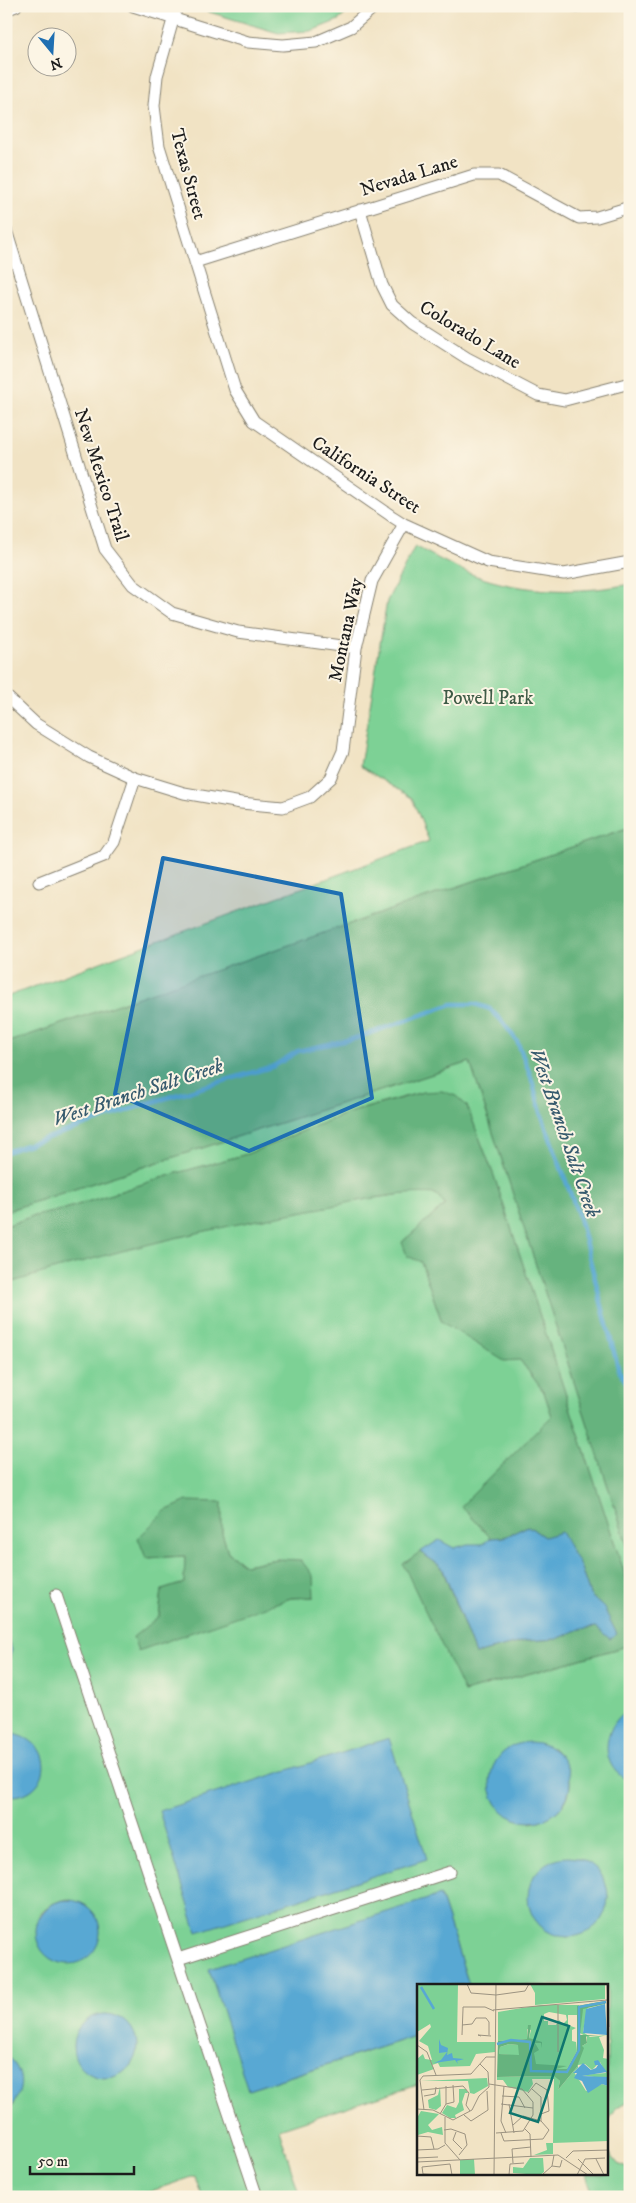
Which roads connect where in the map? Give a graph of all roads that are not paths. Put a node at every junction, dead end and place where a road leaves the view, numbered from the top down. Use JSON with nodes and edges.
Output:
{"nodes":[{"id":1,"x":16,"y":6,"type":"edge"},
{"id":2,"x":133,"y":6,"type":"edge"},
{"id":3,"x":177,"y":6,"type":"edge"},
{"id":4,"x":375,"y":6,"type":"edge"},
{"id":5,"x":6,"y":10,"type":"edge"},
{"id":6,"x":174,"y":18,"type":"junction"},
{"id":7,"x":630,"y":207,"type":"edge"},
{"id":8,"x":360,"y":210,"type":"junction"},
{"id":9,"x":6,"y":230,"type":"edge"},
{"id":10,"x":195,"y":262,"type":"junction"},
{"id":11,"x":630,"y":383,"type":"edge"},
{"id":12,"x":404,"y":524,"type":"junction"},
{"id":13,"x":630,"y":562,"type":"edge"},
{"id":14,"x":356,"y":648,"type":"junction"},
{"id":15,"x":6,"y":696,"type":"edge"},
{"id":16,"x":135,"y":778,"type":"junction"},
{"id":17,"x":39,"y":882,"type":"dead end"},
{"id":18,"x":56,"y":1595,"type":"dead end"},
{"id":19,"x":450,"y":1872,"type":"dead end"},
{"id":20,"x":178,"y":1959,"type":"junction"},
{"id":21,"x":257,"y":2197,"type":"edge"}],
"edges":[{"from":1,"to":5,"type":"street"},
{"from":2,"to":6,"type":"street"},
{"from":3,"to":6,"type":"street","name":"Texas Street"},
{"from":4,"to":6,"type":"street"},
{"from":6,"to":10,"type":"street","name":"Texas Street"},
{"from":7,"to":8,"type":"street","name":"Nevada Lane"},
{"from":8,"to":10,"type":"street","name":"Nevada Lane"},
{"from":8,"to":11,"type":"street","name":"Colorado Lane"},
{"from":9,"to":14,"type":"street","name":"New Mexico Trail"},
{"from":10,"to":12,"type":"street","name":"California Street"},
{"from":12,"to":13,"type":"street","name":"California Street"},
{"from":12,"to":14,"type":"street","name":"Montana Way"},
{"from":14,"to":16,"type":"street","name":"Montana Way"},
{"from":15,"to":16,"type":"street","name":"Montana Way"},
{"from":16,"to":17,"type":"street"},
{"from":18,"to":20,"type":"street"},
{"from":19,"to":20,"type":"street"},
{"from":20,"to":21,"type":"street"}]}
